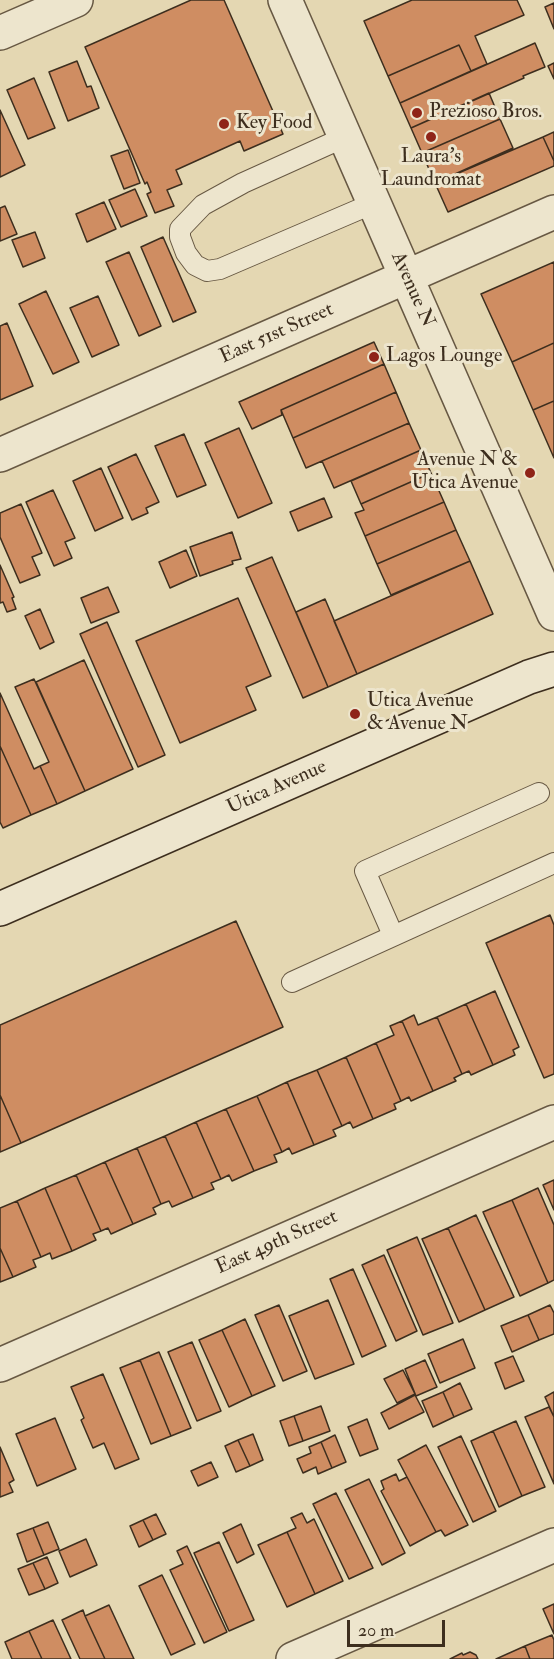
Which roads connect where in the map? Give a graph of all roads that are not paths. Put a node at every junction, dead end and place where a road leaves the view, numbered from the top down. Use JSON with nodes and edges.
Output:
{"nodes":[{"id":1,"x":75,"y":0,"type":"edge"},
{"id":2,"x":285,"y":0,"type":"edge"},
{"id":3,"x":0,"y":33,"type":"edge"},
{"id":4,"x":345,"y":137,"type":"junction"},
{"id":5,"x":374,"y":203,"type":"junction"},
{"id":6,"x":554,"y":212,"type":"edge"},
{"id":7,"x":406,"y":277,"type":"junction"},
{"id":8,"x":0,"y":455,"type":"edge"},
{"id":9,"x":554,"y":614,"type":"edge"},
{"id":10,"x":554,"y":669,"type":"edge"},
{"id":11,"x":539,"y":793,"type":"dead end"},
{"id":12,"x":554,"y":863,"type":"edge"},
{"id":13,"x":0,"y":909,"type":"edge"},
{"id":14,"x":393,"y":935,"type":"junction"},
{"id":15,"x":292,"y":982,"type":"dead end"},
{"id":16,"x":554,"y":1122,"type":"edge"},
{"id":17,"x":0,"y":1365,"type":"edge"},
{"id":18,"x":554,"y":1545,"type":"edge"},
{"id":19,"x":293,"y":1659,"type":"edge"}],
"edges":[{"from":1,"to":3,"type":"street"},
{"from":2,"to":4,"type":"street","name":"Avenue N"},
{"from":4,"to":5,"type":"street","name":"Avenue N"},
{"from":4,"to":5,"type":"lane"},
{"from":5,"to":7,"type":"street","name":"Avenue N"},
{"from":6,"to":7,"type":"street","name":"East 51st Street"},
{"from":7,"to":8,"type":"street","name":"East 51st Street"},
{"from":7,"to":9,"type":"street","name":"Avenue N"},
{"from":10,"to":13,"type":"street","name":"Utica Avenue"},
{"from":11,"to":14,"type":"lane"},
{"from":12,"to":14,"type":"lane"},
{"from":14,"to":15,"type":"lane"},
{"from":16,"to":17,"type":"street","name":"East 49th Street"},
{"from":18,"to":19,"type":"street"}]}
